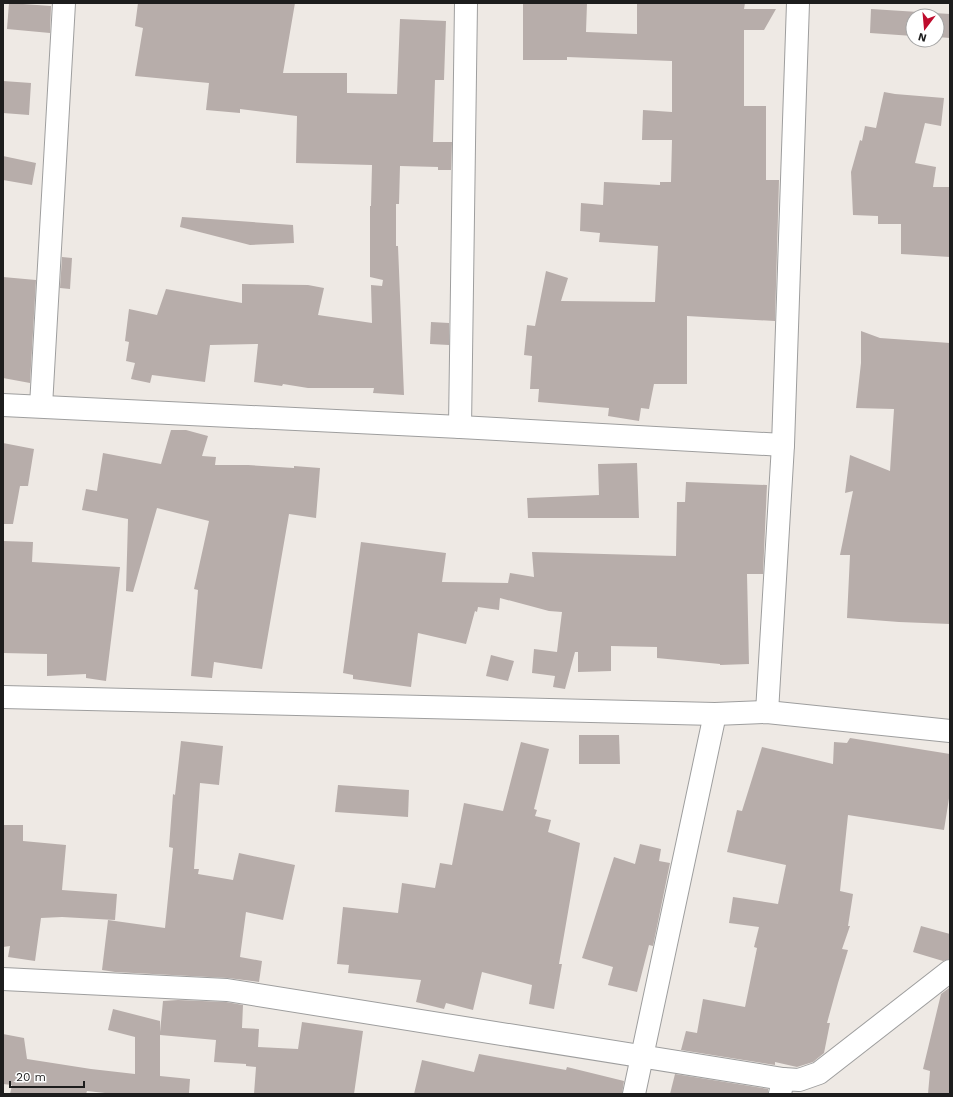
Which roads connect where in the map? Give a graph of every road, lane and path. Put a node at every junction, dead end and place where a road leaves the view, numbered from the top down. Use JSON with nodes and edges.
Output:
{"nodes":[{"id":1,"x":64,"y":3,"type":"edge"},
{"id":2,"x":466,"y":3,"type":"edge"},
{"id":3,"x":798,"y":3,"type":"edge"},
{"id":4,"x":3,"y":405,"type":"edge"},
{"id":5,"x":41,"y":406,"type":"junction"},
{"id":6,"x":460,"y":427,"type":"junction"},
{"id":7,"x":783,"y":445,"type":"junction"},
{"id":8,"x":3,"y":697,"type":"edge"},
{"id":9,"x":767,"y":712,"type":"junction"},
{"id":10,"x":715,"y":714,"type":"junction"},
{"id":11,"x":950,"y":730,"type":"edge"},
{"id":12,"x":950,"y":971,"type":"edge"},
{"id":13,"x":3,"y":980,"type":"edge"},
{"id":14,"x":642,"y":1056,"type":"junction"},
{"id":15,"x":782,"y":1086,"type":"edge"},
{"id":16,"x":634,"y":1094,"type":"edge"}],
"edges":[{"from":1,"to":5,"type":"street"},
{"from":2,"to":6,"type":"street"},
{"from":3,"to":7,"type":"street"},
{"from":4,"to":5,"type":"street"},
{"from":5,"to":6,"type":"street"},
{"from":6,"to":7,"type":"street"},
{"from":7,"to":9,"type":"street"},
{"from":8,"to":10,"type":"street"},
{"from":9,"to":10,"type":"street"},
{"from":9,"to":11,"type":"street"},
{"from":10,"to":14,"type":"street"},
{"from":12,"to":15,"type":"street"},
{"from":13,"to":14,"type":"street"},
{"from":14,"to":15,"type":"street"},
{"from":14,"to":16,"type":"street"}]}
